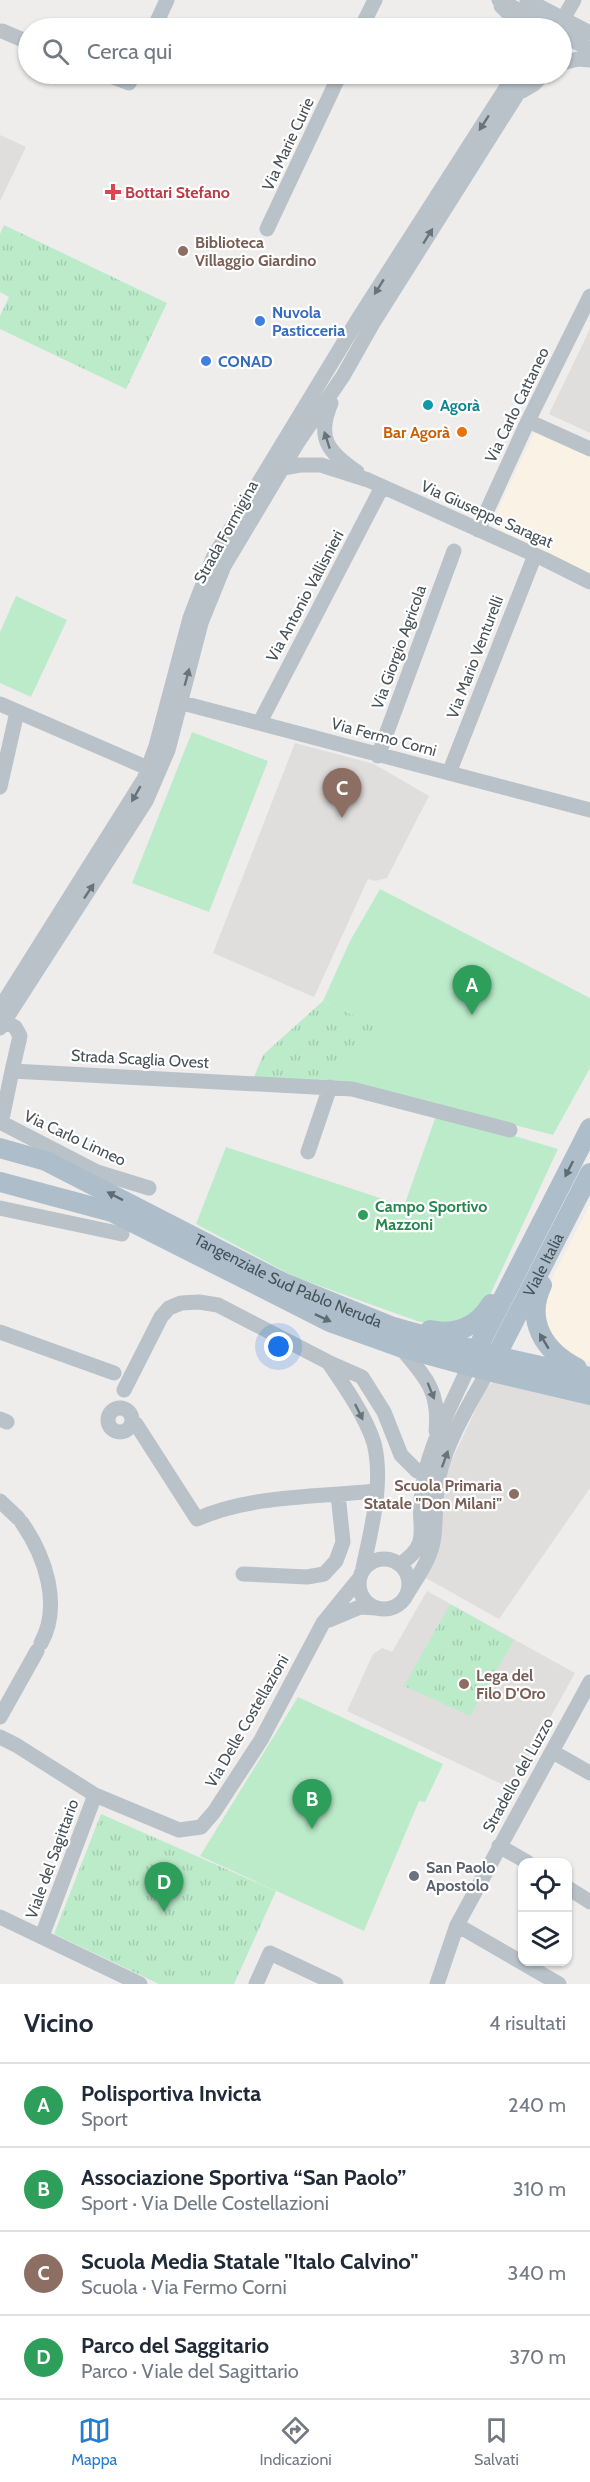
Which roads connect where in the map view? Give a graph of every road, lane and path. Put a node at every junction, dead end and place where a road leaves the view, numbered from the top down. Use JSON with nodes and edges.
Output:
{"nodes":[{"id":1,"x":167,"y":0,"type":"edge"},
{"id":2,"x":375,"y":0,"type":"edge"},
{"id":3,"x":494,"y":0,"type":"edge"},
{"id":4,"x":499,"y":0,"type":"edge"},
{"id":5,"x":527,"y":0,"type":"edge"},
{"id":6,"x":574,"y":0,"type":"edge"},
{"id":7,"x":159,"y":18,"type":"edge"},
{"id":8,"x":366,"y":18,"type":"edge"},
{"id":9,"x":513,"y":18,"type":"edge"},
{"id":10,"x":545,"y":18,"type":"edge"},
{"id":11,"x":550,"y":18,"type":"edge"},
{"id":12,"x":558,"y":18,"type":"edge"},
{"id":13,"x":572,"y":27,"type":"edge"},
{"id":14,"x":2,"y":32,"type":"dead end"},
{"id":15,"x":590,"y":33,"type":"edge"},
{"id":16,"x":572,"y":36,"type":"edge"},
{"id":17,"x":18,"y":38,"type":"edge"},
{"id":18,"x":590,"y":50,"type":"edge"},
{"id":19,"x":572,"y":60,"type":"edge"},
{"id":20,"x":590,"y":60,"type":"edge"},
{"id":21,"x":335,"y":84,"type":"edge"},
{"id":22,"x":509,"y":84,"type":"edge"},
{"id":23,"x":523,"y":84,"type":"edge"},
{"id":24,"x":534,"y":84,"type":"edge"},
{"id":25,"x":516,"y":94,"type":"junction"},
{"id":26,"x":267,"y":229,"type":"dead end"},
{"id":27,"x":590,"y":296,"type":"edge"},
{"id":28,"x":343,"y":376,"type":"junction"},
{"id":29,"x":528,"y":421,"type":"junction"},
{"id":30,"x":590,"y":449,"type":"edge"},
{"id":31,"x":283,"y":468,"type":"junction"},
{"id":32,"x":368,"y":480,"type":"junction"},
{"id":33,"x":382,"y":487,"type":"junction"},
{"id":34,"x":238,"y":519,"type":"junction"},
{"id":35,"x":478,"y":530,"type":"junction"},
{"id":36,"x":454,"y":551,"type":"dead end"},
{"id":37,"x":535,"y":555,"type":"junction"},
{"id":38,"x":590,"y":582,"type":"edge"},
{"id":39,"x":174,"y":701,"type":"junction"},
{"id":40,"x":0,"y":704,"type":"edge"},
{"id":41,"x":17,"y":712,"type":"junction"},
{"id":42,"x":260,"y":722,"type":"junction"},
{"id":43,"x":378,"y":756,"type":"junction"},
{"id":44,"x":154,"y":771,"type":"junction"},
{"id":45,"x":449,"y":773,"type":"junction"},
{"id":46,"x":0,"y":787,"type":"edge"},
{"id":47,"x":590,"y":810,"type":"edge"},
{"id":48,"x":1,"y":1019,"type":"edge"},
{"id":49,"x":12,"y":1071,"type":"junction"},
{"id":50,"x":330,"y":1087,"type":"junction"},
{"id":51,"x":590,"y":1128,"type":"edge"},
{"id":52,"x":510,"y":1130,"type":"dead end"},
{"id":53,"x":0,"y":1148,"type":"edge"},
{"id":54,"x":308,"y":1152,"type":"dead end"},
{"id":55,"x":590,"y":1173,"type":"edge"},
{"id":56,"x":0,"y":1182,"type":"edge"},
{"id":57,"x":149,"y":1188,"type":"dead end"},
{"id":58,"x":590,"y":1188,"type":"edge"},
{"id":59,"x":0,"y":1208,"type":"edge"},
{"id":60,"x":548,"y":1209,"type":"junction"},
{"id":61,"x":567,"y":1218,"type":"junction"},
{"id":62,"x":122,"y":1234,"type":"dead end"},
{"id":63,"x":552,"y":1248,"type":"junction"},
{"id":64,"x":393,"y":1327,"type":"junction"},
{"id":65,"x":0,"y":1332,"type":"edge"},
{"id":66,"x":400,"y":1347,"type":"junction"},
{"id":67,"x":482,"y":1361,"type":"junction"},
{"id":68,"x":328,"y":1362,"type":"junction"},
{"id":69,"x":114,"y":1373,"type":"dead end"},
{"id":70,"x":590,"y":1376,"type":"edge"},
{"id":71,"x":590,"y":1395,"type":"edge"},
{"id":72,"x":434,"y":1444,"type":"junction"},
{"id":73,"x":426,"y":1468,"type":"junction"},
{"id":74,"x":376,"y":1491,"type":"junction"},
{"id":75,"x":338,"y":1495,"type":"junction"},
{"id":76,"x":0,"y":1500,"type":"edge"},
{"id":77,"x":372,"y":1529,"type":"junction"},
{"id":78,"x":383,"y":1558,"type":"junction"},
{"id":79,"x":400,"y":1564,"type":"junction"},
{"id":80,"x":243,"y":1574,"type":"dead end"},
{"id":81,"x":361,"y":1574,"type":"junction"},
{"id":82,"x":407,"y":1594,"type":"junction"},
{"id":83,"x":382,"y":1609,"type":"junction"},
{"id":84,"x":323,"y":1623,"type":"junction"},
{"id":85,"x":590,"y":1682,"type":"edge"},
{"id":86,"x":0,"y":1717,"type":"edge"},
{"id":87,"x":0,"y":1737,"type":"edge"},
{"id":88,"x":553,"y":1752,"type":"junction"},
{"id":89,"x":590,"y":1773,"type":"edge"},
{"id":90,"x":95,"y":1795,"type":"junction"},
{"id":91,"x":499,"y":1846,"type":"junction"},
{"id":92,"x":518,"y":1858,"type":"edge"},
{"id":93,"x":572,"y":1891,"type":"edge"},
{"id":94,"x":590,"y":1902,"type":"edge"},
{"id":95,"x":0,"y":1917,"type":"edge"},
{"id":96,"x":457,"y":1925,"type":"junction"},
{"id":97,"x":42,"y":1936,"type":"junction"},
{"id":98,"x":113,"y":1978,"type":"edge"},
{"id":99,"x":140,"y":1984,"type":"edge"},
{"id":100,"x":256,"y":1984,"type":"edge"},
{"id":101,"x":336,"y":1984,"type":"edge"},
{"id":102,"x":437,"y":1984,"type":"edge"},
{"id":103,"x":559,"y":1984,"type":"edge"}],
"edges":[{"from":1,"to":7,"type":"street"},
{"from":2,"to":8,"type":"street"},
{"from":3,"to":9,"type":"street"},
{"from":4,"to":10,"type":"street"},
{"from":5,"to":11,"type":"street"},
{"from":6,"to":12,"type":"street"},
{"from":13,"to":15,"type":"street"},
{"from":14,"to":17,"type":"street"},
{"from":16,"to":18,"type":"street"},
{"from":19,"to":20,"type":"street"},
{"from":21,"to":26,"type":"street","name":"Via Marie Curie"},
{"from":22,"to":34,"type":"street","name":"Strada Formigina","one_way":true},
{"from":23,"to":25,"type":"street","name":"Strada Formigina"},
{"from":24,"to":25,"type":"street"},
{"from":28,"to":25,"type":"street","name":"Strada Formigina","one_way":true},
{"from":27,"to":29,"type":"street","name":"Via Carlo Cattaneo"},
{"from":28,"to":31,"type":"street","name":"Strada Formigina"},
{"from":32,"to":28,"type":"street","name":"Via Giuseppe Saragat","one_way":true},
{"from":29,"to":30,"type":"street"},
{"from":29,"to":35,"type":"street","name":"Via Carlo Cattaneo"},
{"from":31,"to":32,"type":"street","name":"Via Giuseppe Saragat"},
{"from":31,"to":34,"type":"street","name":"Strada Formigina"},
{"from":32,"to":33,"type":"street","name":"Via Giuseppe Saragat"},
{"from":33,"to":35,"type":"street","name":"Via Giuseppe Saragat"},
{"from":33,"to":42,"type":"street","name":"Via Antonio Vallisnieri"},
{"from":34,"to":39,"type":"street","name":"Strada Formigina"},
{"from":35,"to":37,"type":"street","name":"Via Giuseppe Saragat"},
{"from":36,"to":43,"type":"street","name":"Via Giorgio Agricola"},
{"from":37,"to":38,"type":"street","name":"Via Giuseppe Saragat"},
{"from":37,"to":45,"type":"street","name":"Via Mario Venturelli"},
{"from":39,"to":42,"type":"street","name":"Via Fermo Corni"},
{"from":39,"to":44,"type":"street","name":"Strada Formigina"},
{"from":40,"to":41,"type":"street"},
{"from":41,"to":44,"type":"street"},
{"from":41,"to":46,"type":"street"},
{"from":42,"to":43,"type":"street","name":"Via Fermo Corni"},
{"from":43,"to":45,"type":"street","name":"Via Fermo Corni"},
{"from":44,"to":48,"type":"street","name":"Strada Formigina"},
{"from":45,"to":47,"type":"street","name":"Via Fermo Corni"},
{"from":48,"to":49,"type":"street"},
{"from":49,"to":50,"type":"street","name":"Strada Scaglia Ovest"},
{"from":49,"to":57,"type":"street","name":"Via Carlo Linneo"},
{"from":50,"to":52,"type":"street","name":"Strada Scaglia Ovest"},
{"from":50,"to":54,"type":"street"},
{"from":51,"to":60,"type":"main road","name":"Viale Italia","one_way":true},
{"from":64,"to":53,"type":"main road","name":"Tangenziale Sud Pablo Neruda","one_way":true},
{"from":55,"to":61,"type":"main road","name":"Viale Italia"},
{"from":56,"to":66,"type":"main road","name":"Tangenziale Sud Pablo Neruda","one_way":true},
{"from":58,"to":61,"type":"street"},
{"from":59,"to":62,"type":"street"},
{"from":60,"to":64,"type":"main road"},
{"from":60,"to":67,"type":"main road"},
{"from":61,"to":63,"type":"main road","name":"Viale Italia"},
{"from":63,"to":67,"type":"main road","name":"Viale Italia"},
{"from":70,"to":63,"type":"main road","one_way":true},
{"from":64,"to":67,"type":"main road","name":"Tangenziale Sud Pablo Neruda"},
{"from":65,"to":69,"type":"street"},
{"from":66,"to":67,"type":"main road","name":"Tangenziale Sud Pablo Neruda"},
{"from":66,"to":72,"type":"street","one_way":true},
{"from":67,"to":70,"type":"main road","name":"Tangenziale Sud Pablo Neruda"},
{"from":67,"to":71,"type":"main road","name":"Tangenziale Sud Pablo Neruda"},
{"from":67,"to":72,"type":"street"},
{"from":82,"to":67,"type":"street","one_way":true},
{"from":68,"to":73,"type":"street","name":"Via Delle Costellazioni"},
{"from":68,"to":74,"type":"street","name":"Via Delle Costellazioni","one_way":true},
{"from":68,"to":75,"type":"street","name":"Via Delle Costellazioni"},
{"from":72,"to":73,"type":"street"},
{"from":73,"to":79,"type":"street"},
{"from":74,"to":75,"type":"street","name":"Via Delle Costellazioni"},
{"from":74,"to":77,"type":"street","name":"Via Delle Costellazioni"},
{"from":75,"to":80,"type":"street"},
{"from":76,"to":86,"type":"street"},
{"from":77,"to":78,"type":"street","name":"Via Delle Costellazioni"},
{"from":77,"to":81,"type":"street","name":"Via Delle Costellazioni"},
{"from":78,"to":79,"type":"street"},
{"from":78,"to":81,"type":"street"},
{"from":79,"to":82,"type":"street"},
{"from":81,"to":83,"type":"street"},
{"from":81,"to":84,"type":"street","name":"Via Delle Costellazioni"},
{"from":82,"to":83,"type":"street"},
{"from":83,"to":84,"type":"street"},
{"from":84,"to":90,"type":"street","name":"Via Delle Costellazioni"},
{"from":85,"to":88,"type":"street","name":"Stradello del Luzzo"},
{"from":87,"to":90,"type":"street","name":"Via Delle Costellazioni"},
{"from":88,"to":89,"type":"street"},
{"from":88,"to":91,"type":"street","name":"Stradello del Luzzo"},
{"from":90,"to":97,"type":"street","name":"Viale del Sagittario"},
{"from":91,"to":92,"type":"street"},
{"from":91,"to":96,"type":"street","name":"Stradello del Luzzo"},
{"from":93,"to":94,"type":"street"},
{"from":95,"to":97,"type":"street","name":"Viale del Sagittario"},
{"from":96,"to":102,"type":"street","name":"Stradello del Luzzo"},
{"from":96,"to":103,"type":"street"},
{"from":97,"to":98,"type":"street","name":"Viale del Sagittario"},
{"from":98,"to":99,"type":"street","name":"Viale del Sagittario"},
{"from":100,"to":101,"type":"street"}]}
